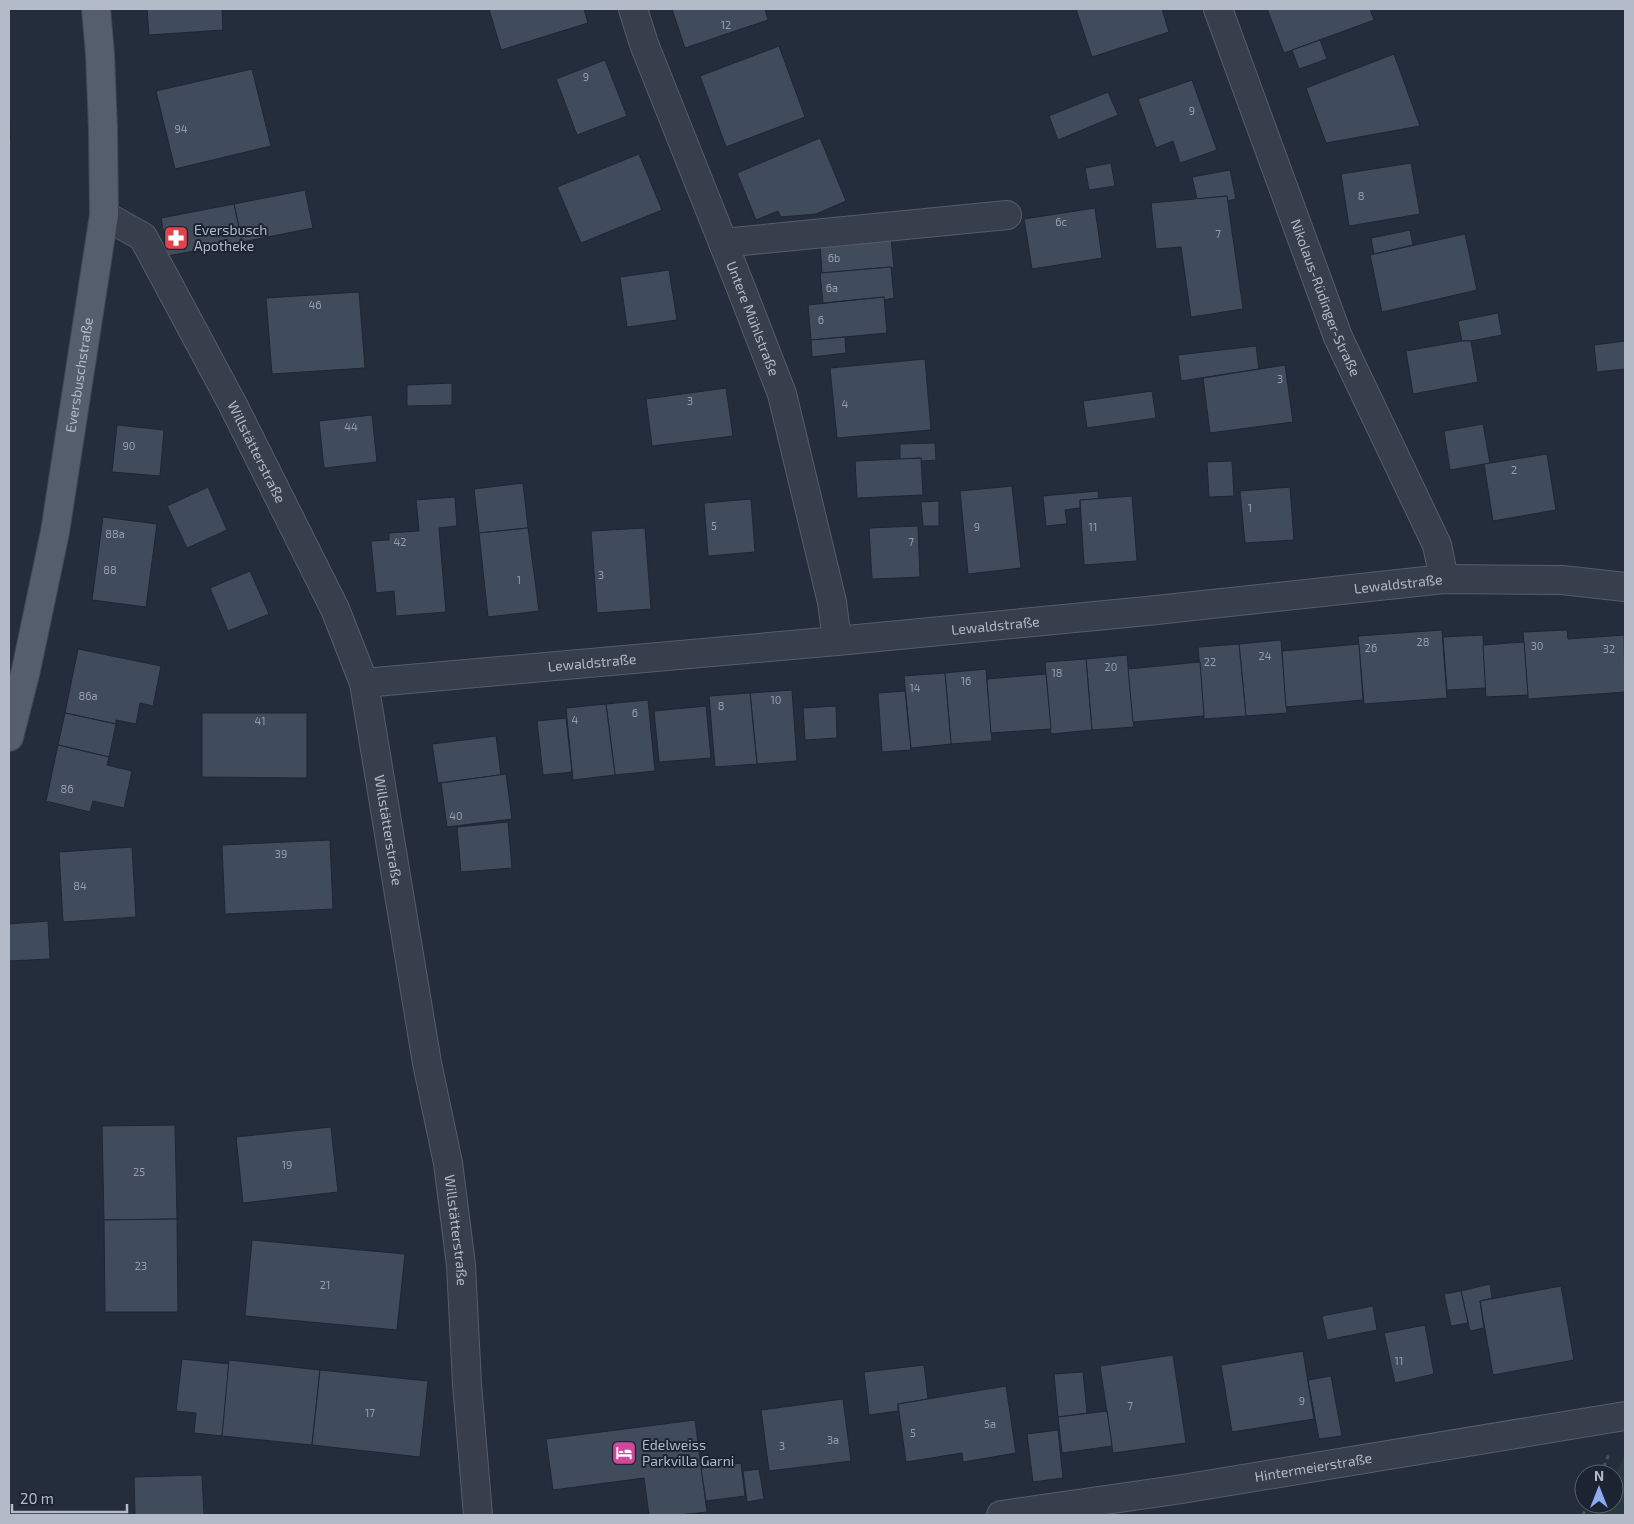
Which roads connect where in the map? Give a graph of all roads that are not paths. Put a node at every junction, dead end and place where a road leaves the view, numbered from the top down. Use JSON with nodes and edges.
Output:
{"nodes":[{"id":1,"x":96,"y":9,"type":"edge"},
{"id":2,"x":633,"y":9,"type":"edge"},
{"id":3,"x":1218,"y":9,"type":"edge"},
{"id":4,"x":104,"y":215,"type":"junction"},
{"id":5,"x":1007,"y":215,"type":"dead end"},
{"id":6,"x":724,"y":243,"type":"junction"},
{"id":7,"x":1444,"y":579,"type":"junction"},
{"id":8,"x":1625,"y":587,"type":"edge"},
{"id":9,"x":836,"y":641,"type":"junction"},
{"id":10,"x":364,"y":683,"type":"junction"},
{"id":11,"x":9,"y":737,"type":"edge"},
{"id":12,"x":1625,"y":1416,"type":"edge"},
{"id":13,"x":478,"y":1515,"type":"edge"},
{"id":14,"x":1001,"y":1515,"type":"edge"}],
"edges":[{"from":1,"to":4,"type":"main road","name":"Eversbuschstraße"},
{"from":2,"to":6,"type":"street","name":"Untere Mühlstraße"},
{"from":3,"to":7,"type":"street","name":"Nikolaus-Rüdinger-Straße"},
{"from":4,"to":10,"type":"street","name":"Willstätterstraße"},
{"from":4,"to":11,"type":"main road","name":"Eversbuschstraße"},
{"from":5,"to":6,"type":"street"},
{"from":6,"to":9,"type":"street","name":"Untere Mühlstraße"},
{"from":7,"to":8,"type":"street","name":"Lewaldstraße"},
{"from":7,"to":9,"type":"street","name":"Lewaldstraße"},
{"from":9,"to":10,"type":"street","name":"Lewaldstraße"},
{"from":10,"to":13,"type":"street","name":"Willstätterstraße"},
{"from":12,"to":14,"type":"street","name":"Hintermeierstraße"}]}
